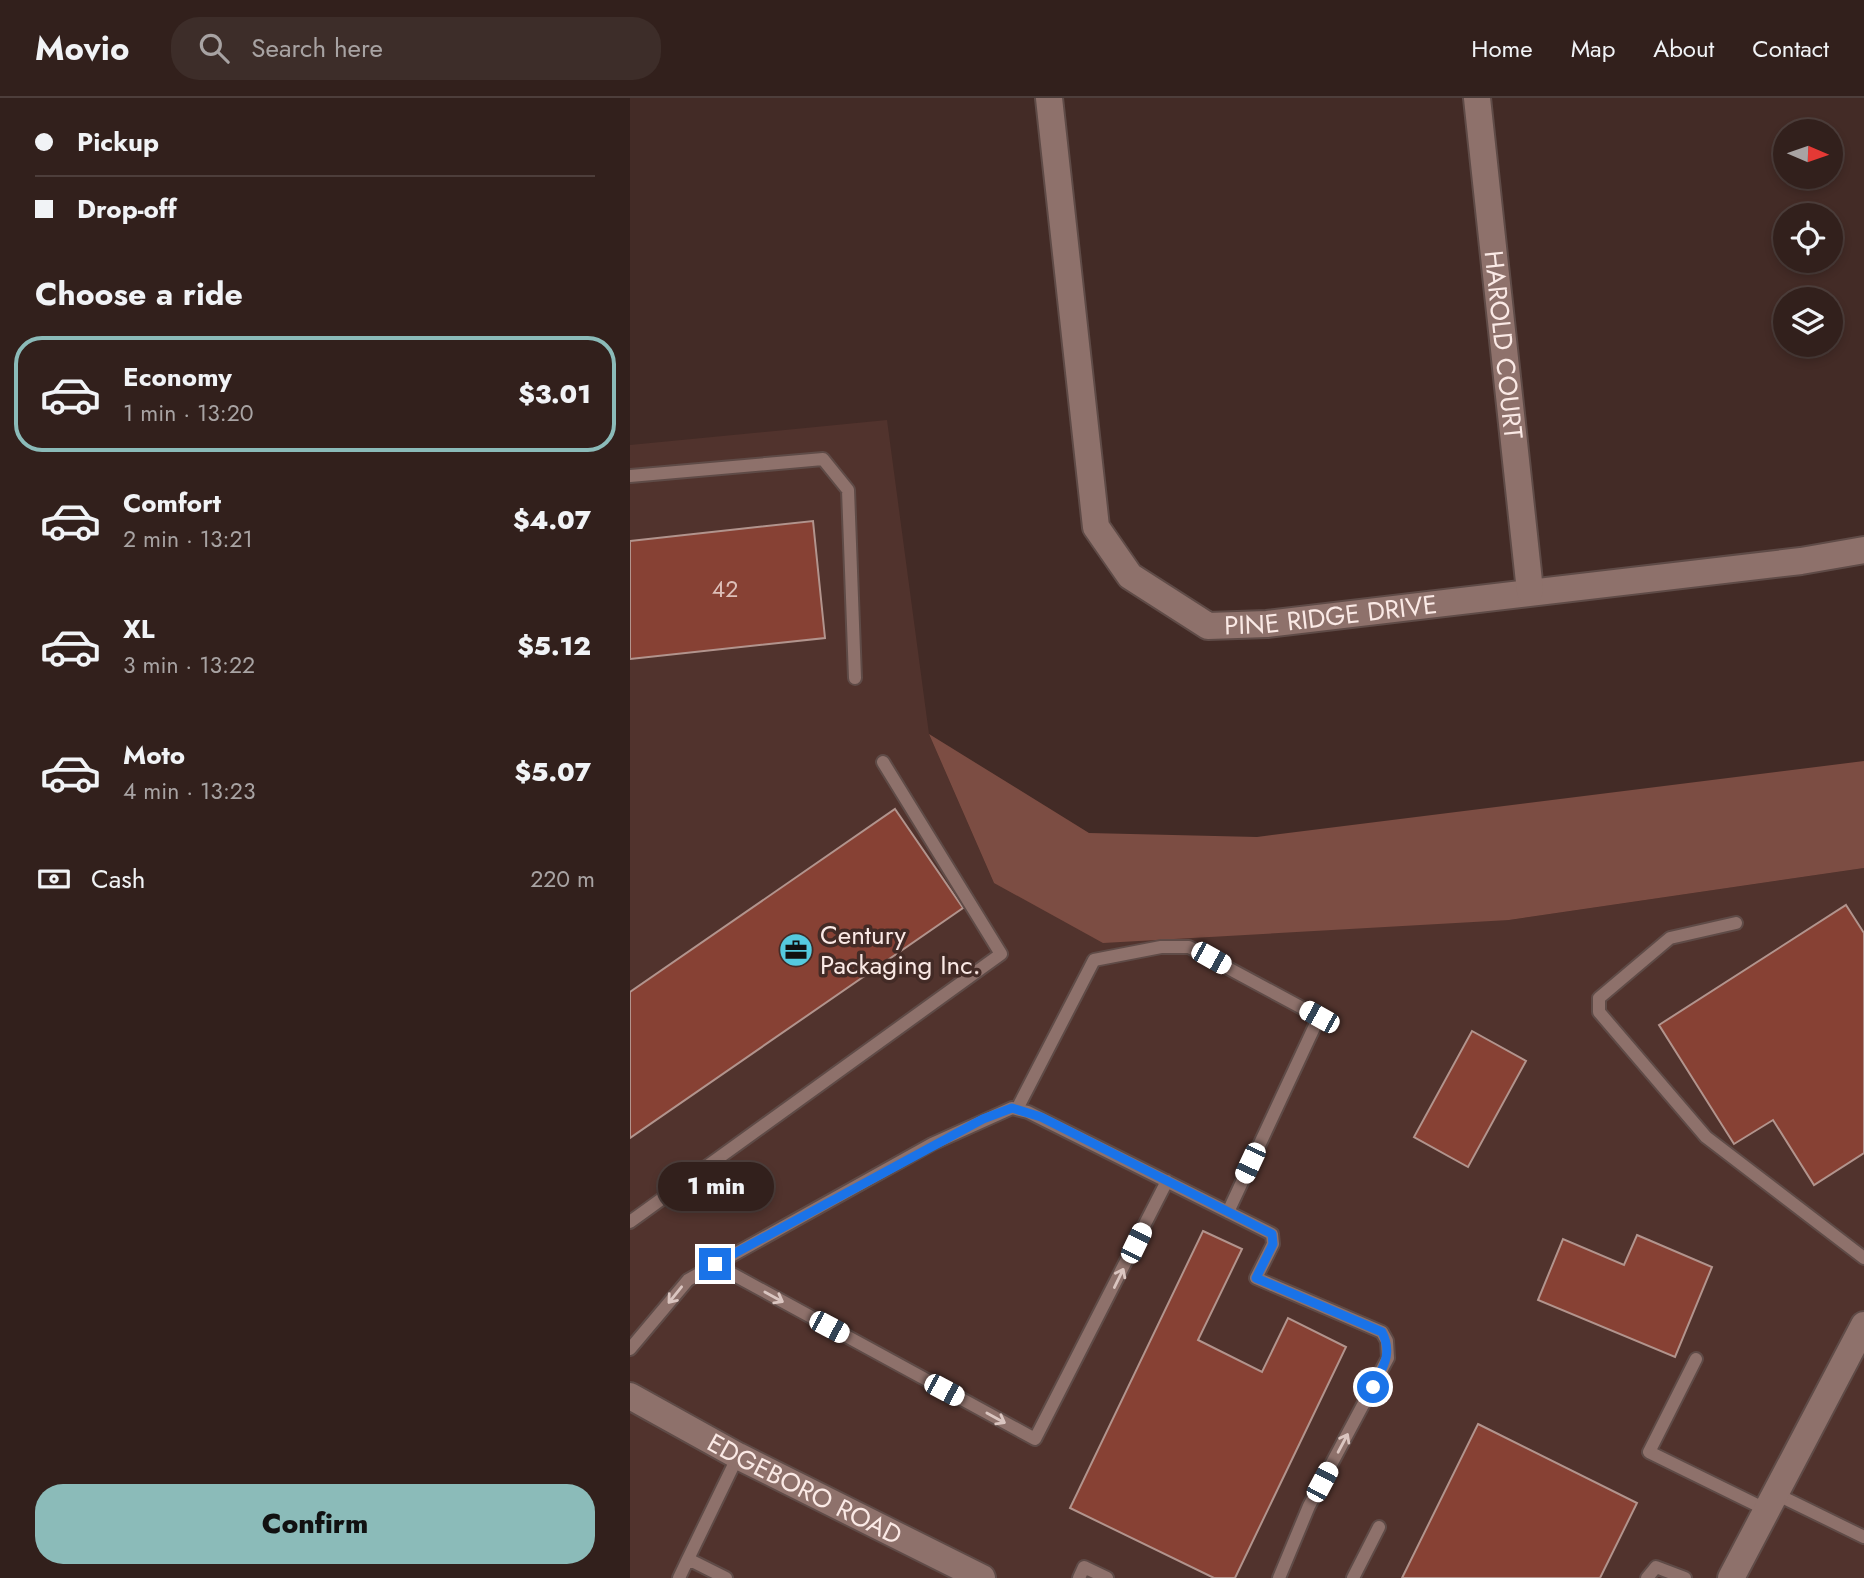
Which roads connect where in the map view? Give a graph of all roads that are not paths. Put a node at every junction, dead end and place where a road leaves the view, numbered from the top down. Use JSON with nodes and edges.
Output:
{"nodes":[{"id":1,"x":1049,"y":98,"type":"edge"},
{"id":2,"x":1476,"y":98,"type":"edge"},
{"id":3,"x":630,"y":476,"type":"edge"},
{"id":4,"x":1864,"y":550,"type":"edge"},
{"id":5,"x":1530,"y":591,"type":"junction"},
{"id":6,"x":855,"y":678,"type":"dead end"},
{"id":7,"x":883,"y":762,"type":"dead end"},
{"id":8,"x":1736,"y":923,"type":"dead end"},
{"id":9,"x":1014,"y":1109,"type":"junction"},
{"id":10,"x":1167,"y":1181,"type":"junction"},
{"id":11,"x":1228,"y":1212,"type":"junction"},
{"id":12,"x":630,"y":1223,"type":"edge"},
{"id":13,"x":1864,"y":1258,"type":"edge"},
{"id":14,"x":715,"y":1264,"type":"junction"},
{"id":15,"x":1864,"y":1325,"type":"edge"},
{"id":16,"x":630,"y":1349,"type":"edge"},
{"id":17,"x":1696,"y":1359,"type":"dead end"},
{"id":18,"x":630,"y":1396,"type":"edge"},
{"id":19,"x":738,"y":1457,"type":"junction"},
{"id":20,"x":1771,"y":1502,"type":"junction"},
{"id":21,"x":1379,"y":1527,"type":"dead end"},
{"id":22,"x":1864,"y":1537,"type":"edge"},
{"id":23,"x":688,"y":1559,"type":"junction"},
{"id":24,"x":679,"y":1578,"type":"edge"},
{"id":25,"x":726,"y":1578,"type":"edge"},
{"id":26,"x":982,"y":1578,"type":"edge"},
{"id":27,"x":1079,"y":1578,"type":"edge"},
{"id":28,"x":1107,"y":1578,"type":"edge"},
{"id":29,"x":1279,"y":1578,"type":"edge"},
{"id":30,"x":1353,"y":1578,"type":"edge"},
{"id":31,"x":1647,"y":1578,"type":"edge"},
{"id":32,"x":1685,"y":1578,"type":"edge"},
{"id":33,"x":1731,"y":1578,"type":"edge"}],
"edges":[{"from":1,"to":5,"type":"street","name":"PINE RIDGE DRIVE"},
{"from":2,"to":5,"type":"street","name":"HAROLD COURT"},
{"from":3,"to":6,"type":"lane"},
{"from":4,"to":5,"type":"street","name":"PINE RIDGE DRIVE"},
{"from":7,"to":12,"type":"lane"},
{"from":8,"to":13,"type":"lane"},
{"from":9,"to":10,"type":"lane"},
{"from":9,"to":11,"type":"lane"},
{"from":9,"to":14,"type":"lane"},
{"from":10,"to":11,"type":"lane"},
{"from":14,"to":10,"type":"lane","one_way":true},
{"from":29,"to":11,"type":"lane","one_way":true},
{"from":14,"to":16,"type":"lane","one_way":true},
{"from":15,"to":20,"type":"street"},
{"from":17,"to":20,"type":"lane"},
{"from":18,"to":19,"type":"street","name":"EDGEBORO ROAD"},
{"from":19,"to":23,"type":"lane"},
{"from":19,"to":26,"type":"street","name":"EDGEBORO ROAD"},
{"from":20,"to":22,"type":"lane"},
{"from":20,"to":33,"type":"street"},
{"from":21,"to":30,"type":"lane"},
{"from":23,"to":24,"type":"lane"},
{"from":23,"to":25,"type":"lane"},
{"from":27,"to":28,"type":"lane"},
{"from":31,"to":32,"type":"lane"}]}
